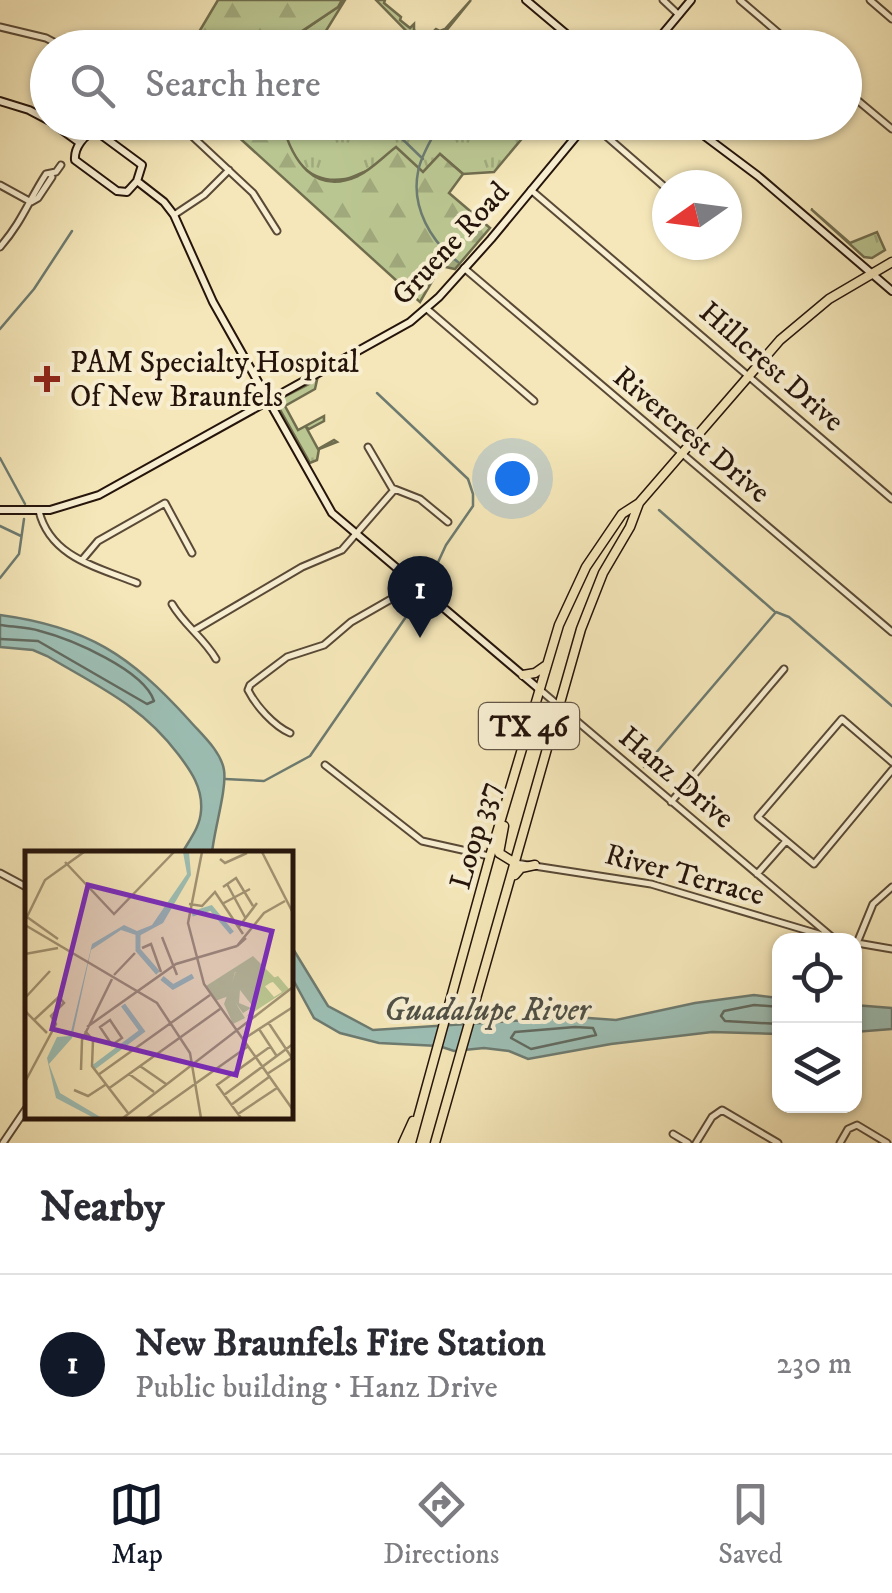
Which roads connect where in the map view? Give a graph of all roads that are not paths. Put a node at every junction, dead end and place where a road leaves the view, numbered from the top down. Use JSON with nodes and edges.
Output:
{"nodes":[{"id":1,"x":526,"y":0,"type":"edge"},
{"id":2,"x":663,"y":0,"type":"edge"},
{"id":3,"x":692,"y":0,"type":"edge"},
{"id":4,"x":740,"y":0,"type":"edge"},
{"id":5,"x":870,"y":0,"type":"edge"},
{"id":6,"x":679,"y":15,"type":"junction"},
{"id":7,"x":892,"y":19,"type":"edge"},
{"id":8,"x":0,"y":27,"type":"edge"},
{"id":9,"x":562,"y":30,"type":"edge"},
{"id":10,"x":666,"y":30,"type":"edge"},
{"id":11,"x":775,"y":30,"type":"edge"},
{"id":12,"x":30,"y":34,"type":"edge"},
{"id":13,"x":0,"y":102,"type":"edge"},
{"id":14,"x":862,"y":104,"type":"edge"},
{"id":15,"x":30,"y":111,"type":"edge"},
{"id":16,"x":892,"y":129,"type":"edge"},
{"id":17,"x":76,"y":140,"type":"edge"},
{"id":18,"x":83,"y":140,"type":"edge"},
{"id":19,"x":108,"y":140,"type":"edge"},
{"id":20,"x":196,"y":140,"type":"edge"},
{"id":21,"x":574,"y":140,"type":"edge"},
{"id":22,"x":610,"y":140,"type":"edge"},
{"id":23,"x":710,"y":140,"type":"edge"},
{"id":24,"x":80,"y":143,"type":"junction"},
{"id":25,"x":61,"y":165,"type":"dead end"},
{"id":26,"x":229,"y":170,"type":"junction"},
{"id":27,"x":652,"y":176,"type":"edge"},
{"id":28,"x":137,"y":182,"type":"junction"},
{"id":29,"x":0,"y":185,"type":"edge"},
{"id":30,"x":532,"y":190,"type":"junction"},
{"id":31,"x":31,"y":202,"type":"junction"},
{"id":32,"x":174,"y":215,"type":"junction"},
{"id":33,"x":277,"y":230,"type":"dead end"},
{"id":34,"x":0,"y":247,"type":"edge"},
{"id":35,"x":892,"y":262,"type":"edge"},
{"id":36,"x":464,"y":268,"type":"junction"},
{"id":37,"x":872,"y":274,"type":"junction"},
{"id":38,"x":892,"y":291,"type":"edge"},
{"id":39,"x":427,"y":309,"type":"junction"},
{"id":40,"x":749,"y":376,"type":"junction"},
{"id":41,"x":269,"y":399,"type":"junction"},
{"id":42,"x":534,"y":401,"type":"dead end"},
{"id":43,"x":368,"y":447,"type":"dead end"},
{"id":44,"x":681,"y":454,"type":"junction"},
{"id":45,"x":394,"y":490,"type":"junction"},
{"id":46,"x":892,"y":499,"type":"edge"},
{"id":47,"x":639,"y":503,"type":"junction"},
{"id":48,"x":0,"y":510,"type":"edge"},
{"id":49,"x":40,"y":510,"type":"junction"},
{"id":50,"x":448,"y":522,"type":"dead end"},
{"id":51,"x":356,"y":534,"type":"junction"},
{"id":52,"x":192,"y":553,"type":"dead end"},
{"id":53,"x":82,"y":560,"type":"junction"},
{"id":54,"x":410,"y":580,"type":"junction"},
{"id":55,"x":137,"y":583,"type":"dead end"},
{"id":56,"x":172,"y":604,"type":"dead end"},
{"id":57,"x":195,"y":630,"type":"junction"},
{"id":58,"x":892,"y":632,"type":"edge"},
{"id":59,"x":216,"y":659,"type":"dead end"},
{"id":60,"x":546,"y":666,"type":"junction"},
{"id":61,"x":784,"y":669,"type":"dead end"},
{"id":62,"x":523,"y":675,"type":"junction"},
{"id":63,"x":539,"y":689,"type":"junction"},
{"id":64,"x":559,"y":708,"type":"junction"},
{"id":65,"x":290,"y":733,"type":"dead end"},
{"id":66,"x":892,"y":762,"type":"edge"},
{"id":67,"x":326,"y":765,"type":"dead end"},
{"id":68,"x":892,"y":770,"type":"edge"},
{"id":69,"x":511,"y":788,"type":"junction"},
{"id":70,"x":670,"y":802,"type":"junction"},
{"id":71,"x":786,"y":841,"type":"junction"},
{"id":72,"x":518,"y":848,"type":"junction"},
{"id":73,"x":490,"y":856,"type":"junction"},
{"id":74,"x":514,"y":863,"type":"junction"},
{"id":75,"x":534,"y":865,"type":"junction"},
{"id":76,"x":0,"y":874,"type":"edge"},
{"id":77,"x":757,"y":874,"type":"junction"},
{"id":78,"x":25,"y":886,"type":"edge"},
{"id":79,"x":892,"y":886,"type":"edge"},
{"id":80,"x":496,"y":925,"type":"junction"},
{"id":81,"x":816,"y":933,"type":"edge"},
{"id":82,"x":827,"y":933,"type":"edge"},
{"id":83,"x":860,"y":933,"type":"edge"},
{"id":84,"x":862,"y":944,"type":"edge"},
{"id":85,"x":892,"y":949,"type":"edge"},
{"id":86,"x":420,"y":1103,"type":"junction"},
{"id":87,"x":25,"y":1111,"type":"edge"},
{"id":88,"x":673,"y":1134,"type":"dead end"},
{"id":89,"x":4,"y":1143,"type":"edge"},
{"id":90,"x":404,"y":1143,"type":"edge"},
{"id":91,"x":411,"y":1143,"type":"edge"},
{"id":92,"x":435,"y":1143,"type":"edge"},
{"id":93,"x":688,"y":1143,"type":"edge"},
{"id":94,"x":696,"y":1143,"type":"edge"},
{"id":95,"x":778,"y":1143,"type":"edge"},
{"id":96,"x":840,"y":1143,"type":"edge"},
{"id":97,"x":888,"y":1143,"type":"edge"}],
"edges":[{"from":1,"to":9,"type":"street"},
{"from":2,"to":6,"type":"street"},
{"from":3,"to":6,"type":"street"},
{"from":4,"to":11,"type":"street"},
{"from":5,"to":7,"type":"street"},
{"from":6,"to":10,"type":"street"},
{"from":8,"to":12,"type":"street"},
{"from":13,"to":15,"type":"street","name":"Hanz Drive"},
{"from":14,"to":16,"type":"street"},
{"from":17,"to":24,"type":"street","name":"Hanz Drive"},
{"from":18,"to":24,"type":"street","name":"Hanz Drive"},
{"from":19,"to":28,"type":"street","name":"Hanz Drive"},
{"from":20,"to":26,"type":"street"},
{"from":21,"to":30,"type":"street","name":"Gruene Road"},
{"from":22,"to":27,"type":"street"},
{"from":23,"to":37,"type":"street"},
{"from":24,"to":28,"type":"street","name":"Hanz Drive"},
{"from":25,"to":31,"type":"street"},
{"from":26,"to":32,"type":"street"},
{"from":26,"to":33,"type":"street"},
{"from":28,"to":32,"type":"street","name":"Hanz Drive"},
{"from":29,"to":31,"type":"street"},
{"from":30,"to":36,"type":"street","name":"Gruene Road"},
{"from":30,"to":40,"type":"street","name":"Hillcrest Drive"},
{"from":31,"to":34,"type":"street"},
{"from":32,"to":41,"type":"street","name":"Hanz Drive"},
{"from":35,"to":37,"type":"main road","name":"Loop 337","number":"TX 46"},
{"from":36,"to":39,"type":"street","name":"Gruene Road"},
{"from":36,"to":44,"type":"street","name":"Rivercrest Drive"},
{"from":37,"to":38,"type":"street"},
{"from":37,"to":40,"type":"main road","name":"Loop 337","number":"TX 46"},
{"from":39,"to":41,"type":"street","name":"Gruene Road"},
{"from":39,"to":42,"type":"street"},
{"from":40,"to":44,"type":"main road","name":"Loop 337","number":"TX 46"},
{"from":40,"to":46,"type":"street","name":"Hillcrest Drive"},
{"from":41,"to":49,"type":"street","name":"Gruene Road"},
{"from":41,"to":51,"type":"street","name":"Hanz Drive"},
{"from":43,"to":45,"type":"street"},
{"from":44,"to":47,"type":"main road","name":"Loop 337","number":"TX 46"},
{"from":44,"to":58,"type":"street","name":"Rivercrest Drive"},
{"from":45,"to":50,"type":"street"},
{"from":45,"to":51,"type":"street"},
{"from":47,"to":60,"type":"main road","name":"Loop 337","number":"TX 46"},
{"from":47,"to":64,"type":"main road","name":"Loop 337","number":"TX 46"},
{"from":48,"to":49,"type":"street","name":"Gruene Road"},
{"from":49,"to":53,"type":"street"},
{"from":51,"to":54,"type":"street","name":"Hanz Drive"},
{"from":51,"to":57,"type":"street"},
{"from":52,"to":53,"type":"street"},
{"from":53,"to":55,"type":"street"},
{"from":54,"to":62,"type":"street","name":"Hanz Drive"},
{"from":54,"to":65,"type":"street"},
{"from":56,"to":57,"type":"street"},
{"from":57,"to":59,"type":"street"},
{"from":60,"to":62,"type":"main road"},
{"from":60,"to":63,"type":"main road","name":"Loop 337","number":"TX 46"},
{"from":61,"to":70,"type":"street"},
{"from":62,"to":63,"type":"street","name":"Hanz Drive"},
{"from":63,"to":64,"type":"street","name":"Hanz Drive"},
{"from":63,"to":69,"type":"main road","name":"Loop 337","number":"TX 46"},
{"from":64,"to":70,"type":"street","name":"Hanz Drive"},
{"from":64,"to":72,"type":"main road","name":"Loop 337","number":"TX 46"},
{"from":66,"to":71,"type":"street"},
{"from":67,"to":73,"type":"street"},
{"from":68,"to":71,"type":"street"},
{"from":69,"to":73,"type":"main road","name":"Loop 337","number":"TX 46"},
{"from":69,"to":74,"type":"main road"},
{"from":70,"to":77,"type":"street","name":"Hanz Drive"},
{"from":71,"to":77,"type":"street"},
{"from":72,"to":74,"type":"main road","name":"Loop 337","number":"TX 46"},
{"from":72,"to":75,"type":"main road"},
{"from":73,"to":86,"type":"main road","name":"Loop 337","number":"TX 46"},
{"from":74,"to":75,"type":"street","name":"River Terrace"},
{"from":74,"to":80,"type":"main road","name":"Loop 337","number":"TX 46"},
{"from":75,"to":80,"type":"main road"},
{"from":75,"to":81,"type":"street","name":"River Terrace"},
{"from":76,"to":78,"type":"street"},
{"from":77,"to":82,"type":"street","name":"Hanz Drive"},
{"from":79,"to":83,"type":"street"},
{"from":80,"to":92,"type":"main road","name":"Loop 337","number":"TX 46"},
{"from":84,"to":85,"type":"street"},
{"from":86,"to":90,"type":"main road"},
{"from":86,"to":91,"type":"main road","name":"Loop 337","number":"TX 46"},
{"from":87,"to":89,"type":"street"},
{"from":88,"to":93,"type":"street"},
{"from":94,"to":95,"type":"street"},
{"from":96,"to":97,"type":"street"}]}
